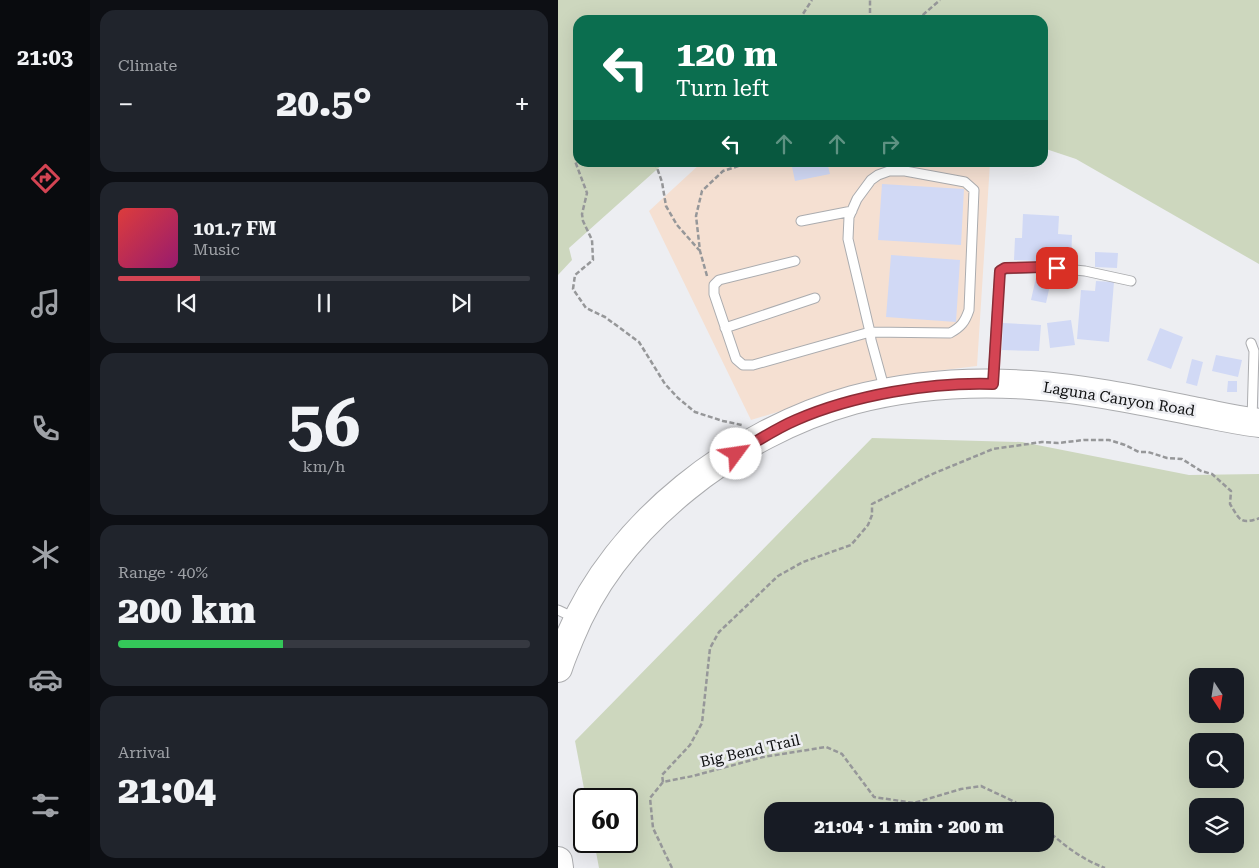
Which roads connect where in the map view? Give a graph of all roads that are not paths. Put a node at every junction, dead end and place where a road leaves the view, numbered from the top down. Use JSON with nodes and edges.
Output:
{"nodes":[{"id":1,"x":852,"y":211,"type":"junction"},
{"id":2,"x":801,"y":221,"type":"dead end"},
{"id":3,"x":795,"y":261,"type":"dead end"},
{"id":4,"x":1131,"y":281,"type":"dead end"},
{"id":5,"x":814,"y":298,"type":"dead end"},
{"id":6,"x":725,"y":328,"type":"junction"},
{"id":7,"x":870,"y":332,"type":"junction"},
{"id":8,"x":1251,"y":343,"type":"dead end"},
{"id":9,"x":993,"y":384,"type":"junction"},
{"id":10,"x":885,"y":394,"type":"junction"},
{"id":11,"x":1256,"y":423,"type":"edge"},
{"id":12,"x":568,"y":615,"type":"edge"},
{"id":13,"x":561,"y":652,"type":"edge"},
{"id":14,"x":558,"y":862,"type":"edge"},
{"id":15,"x":560,"y":868,"type":"edge"}],
"edges":[{"from":1,"to":2,"type":"lane"},
{"from":1,"to":7,"type":"lane"},
{"from":1,"to":7,"type":"lane"},
{"from":3,"to":6,"type":"lane"},
{"from":4,"to":9,"type":"lane"},
{"from":5,"to":6,"type":"lane"},
{"from":6,"to":7,"type":"lane"},
{"from":7,"to":10,"type":"lane"},
{"from":8,"to":11,"type":"lane"},
{"from":9,"to":10,"type":"main road","name":"Laguna Canyon Road"},
{"from":9,"to":11,"type":"main road","name":"Laguna Canyon Road"},
{"from":10,"to":12,"type":"main road","name":"Laguna Canyon Road"},
{"from":12,"to":13,"type":"main road","name":"Laguna Canyon Road"},
{"from":14,"to":15,"type":"main road"}]}
